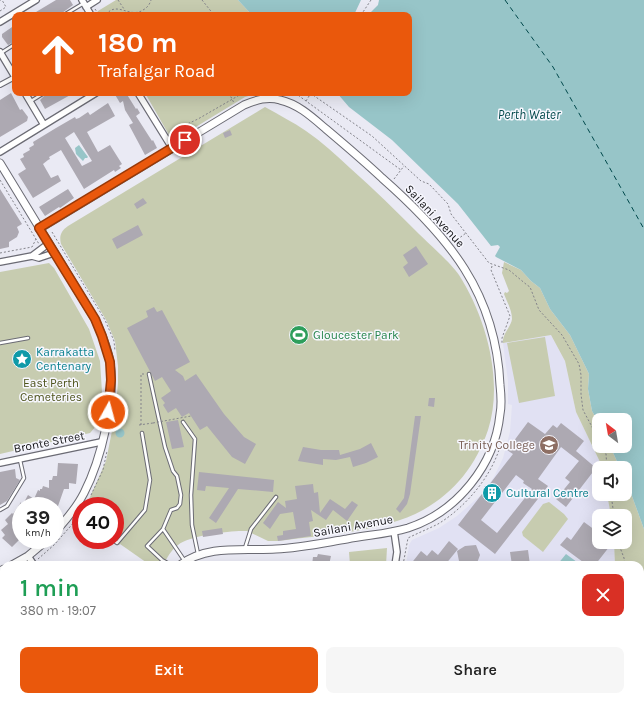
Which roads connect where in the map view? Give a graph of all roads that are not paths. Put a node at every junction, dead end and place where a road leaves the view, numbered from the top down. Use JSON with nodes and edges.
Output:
{"nodes":[{"id":1,"x":36,"y":0,"type":"edge"},
{"id":2,"x":94,"y":2,"type":"edge"},
{"id":3,"x":84,"y":3,"type":"edge"},
{"id":4,"x":16,"y":12,"type":"edge"},
{"id":5,"x":69,"y":12,"type":"edge"},
{"id":6,"x":89,"y":12,"type":"edge"},
{"id":7,"x":12,"y":15,"type":"edge"},
{"id":8,"x":0,"y":22,"type":"edge"},
{"id":9,"x":12,"y":46,"type":"edge"},
{"id":10,"x":0,"y":52,"type":"edge"},
{"id":11,"x":12,"y":72,"type":"edge"},
{"id":12,"x":12,"y":79,"type":"edge"},
{"id":13,"x":0,"y":86,"type":"edge"},
{"id":14,"x":27,"y":96,"type":"edge"},
{"id":15,"x":39,"y":96,"type":"edge"},
{"id":16,"x":91,"y":96,"type":"edge"},
{"id":17,"x":140,"y":96,"type":"edge"},
{"id":18,"x":30,"y":101,"type":"junction"},
{"id":19,"x":44,"y":125,"type":"junction"},
{"id":20,"x":172,"y":148,"type":"junction"},
{"id":21,"x":0,"y":152,"type":"edge"},
{"id":22,"x":0,"y":163,"type":"edge"},
{"id":23,"x":39,"y":228,"type":"junction"},
{"id":24,"x":51,"y":248,"type":"junction"},
{"id":25,"x":32,"y":256,"type":"junction"},
{"id":26,"x":0,"y":262,"type":"edge"},
{"id":27,"x":28,"y":338,"type":"dead end"},
{"id":28,"x":0,"y":343,"type":"edge"},
{"id":29,"x":149,"y":374,"type":"dead end"},
{"id":30,"x":183,"y":422,"type":"dead end"},
{"id":31,"x":142,"y":433,"type":"dead end"},
{"id":32,"x":101,"y":442,"type":"junction"},
{"id":33,"x":20,"y":459,"type":"junction"},
{"id":34,"x":0,"y":463,"type":"edge"},
{"id":35,"x":80,"y":497,"type":"edge"},
{"id":36,"x":276,"y":497,"type":"dead end"},
{"id":37,"x":0,"y":510,"type":"edge"},
{"id":38,"x":72,"y":510,"type":"edge"},
{"id":39,"x":64,"y":520,"type":"edge"},
{"id":40,"x":163,"y":529,"type":"junction"},
{"id":41,"x":394,"y":531,"type":"junction"},
{"id":42,"x":124,"y":535,"type":"edge"},
{"id":43,"x":245,"y":548,"type":"junction"},
{"id":44,"x":36,"y":549,"type":"edge"},
{"id":45,"x":198,"y":554,"type":"junction"},
{"id":46,"x":28,"y":556,"type":"junction"},
{"id":47,"x":19,"y":561,"type":"edge"},
{"id":48,"x":31,"y":561,"type":"edge"},
{"id":49,"x":164,"y":561,"type":"edge"},
{"id":50,"x":181,"y":561,"type":"edge"},
{"id":51,"x":186,"y":561,"type":"edge"},
{"id":52,"x":396,"y":561,"type":"edge"}],
"edges":[{"from":1,"to":4,"type":"street"},
{"from":2,"to":3,"type":"street"},
{"from":3,"to":5,"type":"lane"},
{"from":3,"to":6,"type":"street"},
{"from":7,"to":8,"type":"street"},
{"from":9,"to":10,"type":"lane"},
{"from":10,"to":11,"type":"street"},
{"from":12,"to":13,"type":"street"},
{"from":14,"to":18,"type":"street"},
{"from":15,"to":18,"type":"lane"},
{"from":16,"to":19,"type":"street"},
{"from":17,"to":20,"type":"street"},
{"from":18,"to":19,"type":"street"},
{"from":19,"to":21,"type":"street"},
{"from":20,"to":23,"type":"street","name":"Sailani Avenue"},
{"from":20,"to":41,"type":"street","name":"Sailani Avenue"},
{"from":22,"to":23,"type":"street"},
{"from":23,"to":24,"type":"street"},
{"from":24,"to":25,"type":"street"},
{"from":24,"to":25,"type":"street"},
{"from":24,"to":32,"type":"street"},
{"from":25,"to":26,"type":"street"},
{"from":27,"to":28,"type":"lane"},
{"from":29,"to":40,"type":"lane"},
{"from":30,"to":45,"type":"lane"},
{"from":31,"to":42,"type":"lane"},
{"from":32,"to":33,"type":"street","name":"Bronte Street"},
{"from":32,"to":35,"type":"street"},
{"from":33,"to":34,"type":"street","name":"Bronte Street"},
{"from":33,"to":37,"type":"lane"},
{"from":36,"to":43,"type":"lane"},
{"from":38,"to":39,"type":"street"},
{"from":40,"to":49,"type":"lane"},
{"from":40,"to":50,"type":"lane"},
{"from":41,"to":43,"type":"street","name":"Sailani Avenue"},
{"from":41,"to":52,"type":"street"},
{"from":43,"to":45,"type":"street","name":"Sailani Avenue"},
{"from":44,"to":46,"type":"street"},
{"from":45,"to":51,"type":"street","name":"Sailani Avenue"},
{"from":46,"to":47,"type":"street"},
{"from":46,"to":48,"type":"street"}]}
